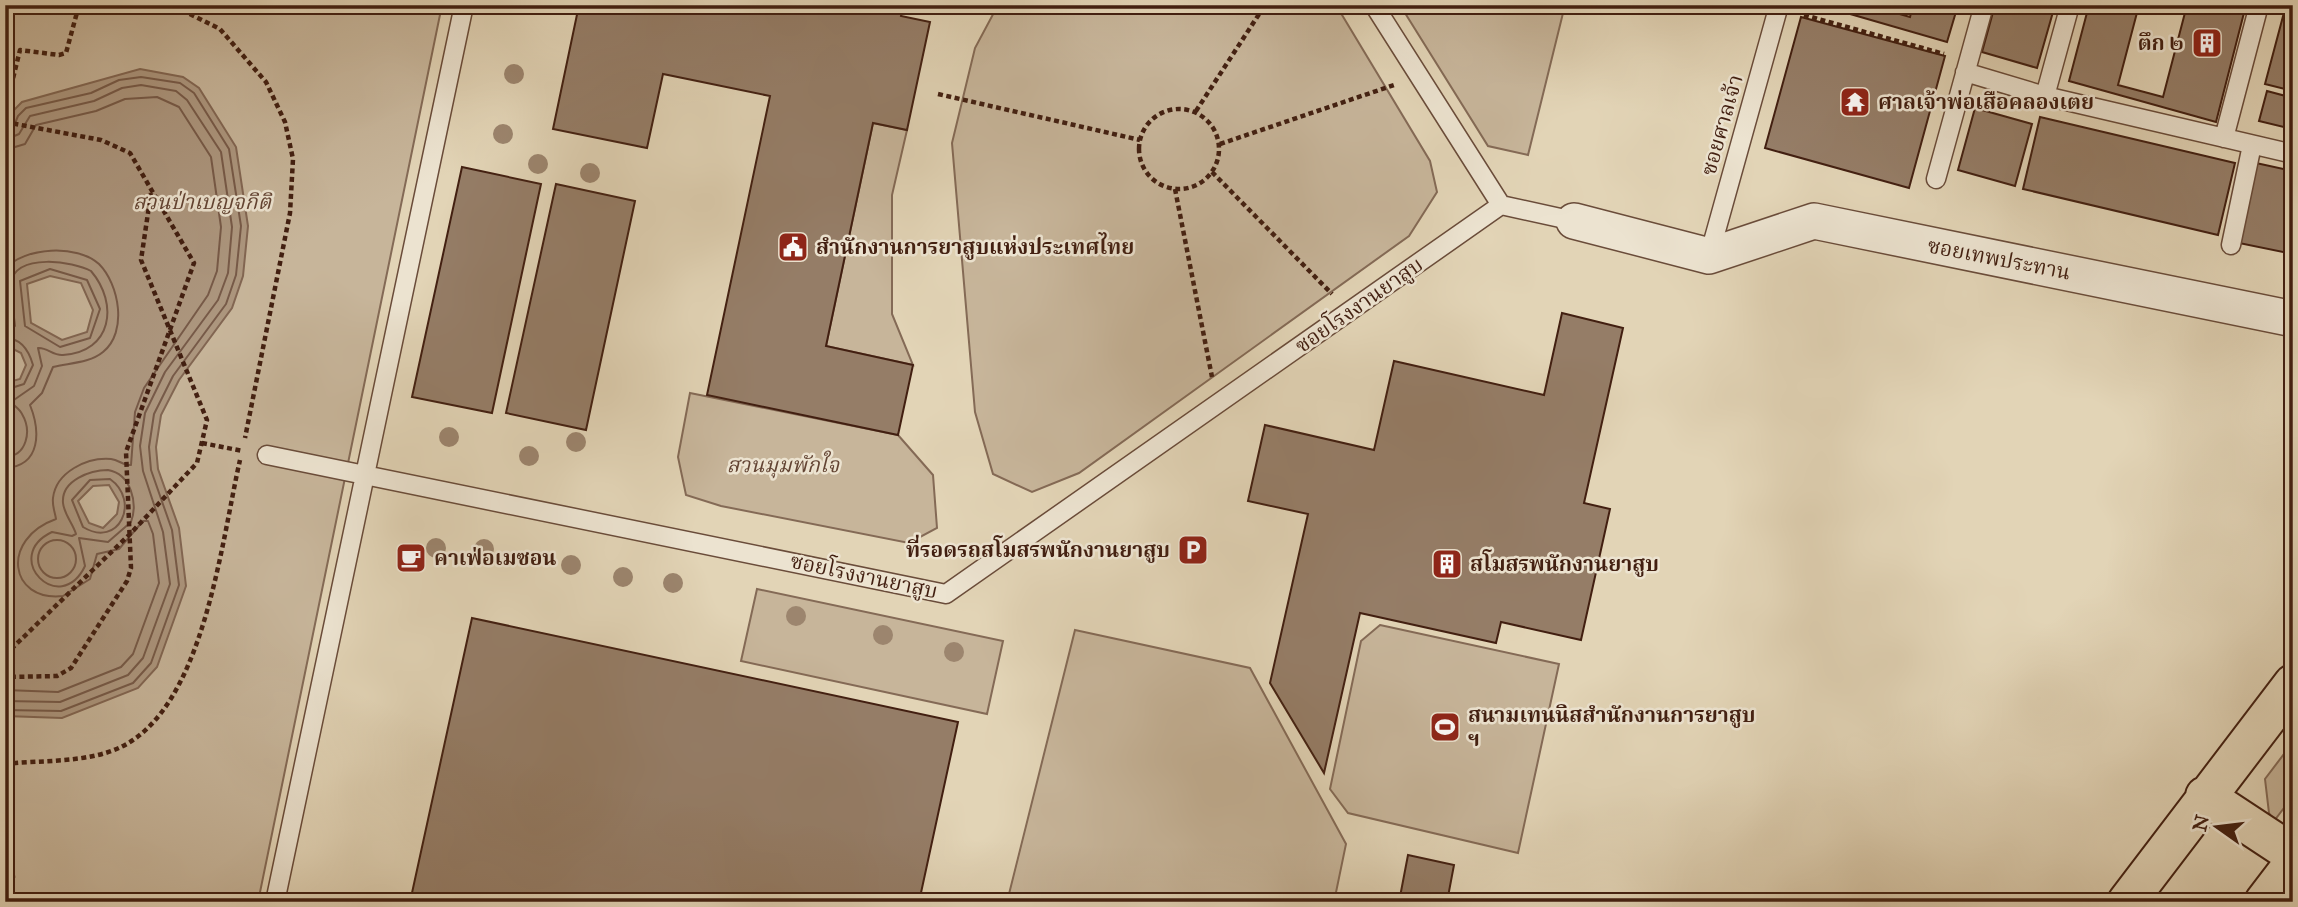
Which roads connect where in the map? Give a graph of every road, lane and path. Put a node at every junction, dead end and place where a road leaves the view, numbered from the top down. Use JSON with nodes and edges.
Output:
{"nodes":[{"id":1,"x":79,"y":5,"type":"edge"},
{"id":2,"x":158,"y":5,"type":"edge"},
{"id":3,"x":464,"y":5,"type":"edge"},
{"id":4,"x":1265,"y":5,"type":"edge"},
{"id":5,"x":1374,"y":5,"type":"edge"},
{"id":6,"x":1984,"y":5,"type":"edge"},
{"id":7,"x":2070,"y":5,"type":"edge"},
{"id":8,"x":2259,"y":5,"type":"edge"},
{"id":9,"x":1778,"y":7,"type":"edge"},
{"id":10,"x":1965,"y":72,"type":"junction"},
{"id":11,"x":5,"y":77,"type":"edge"},
{"id":12,"x":1419,"y":77,"type":"junction"},
{"id":13,"x":12,"y":79,"type":"junction"},
{"id":14,"x":938,"y":94,"type":"dead end"},
{"id":15,"x":2045,"y":96,"type":"junction"},
{"id":16,"x":5,"y":111,"type":"edge"},
{"id":17,"x":1196,"y":111,"type":"junction"},
{"id":18,"x":5,"y":122,"type":"edge"},
{"id":19,"x":2224,"y":138,"type":"junction"},
{"id":20,"x":1140,"y":139,"type":"junction"},
{"id":21,"x":1220,"y":144,"type":"junction"},
{"id":22,"x":2252,"y":145,"type":"junction"},
{"id":23,"x":2293,"y":153,"type":"edge"},
{"id":24,"x":1212,"y":172,"type":"junction"},
{"id":25,"x":1936,"y":179,"type":"dead end"},
{"id":26,"x":1175,"y":189,"type":"junction"},
{"id":27,"x":152,"y":192,"type":"junction"},
{"id":28,"x":1501,"y":205,"type":"junction"},
{"id":29,"x":1574,"y":221,"type":"joint"},
{"id":30,"x":2231,"y":245,"type":"dead end"},
{"id":31,"x":1709,"y":256,"type":"junction"},
{"id":32,"x":1349,"y":312,"type":"junction"},
{"id":33,"x":2293,"y":319,"type":"edge"},
{"id":34,"x":170,"y":329,"type":"junction"},
{"id":35,"x":1218,"y":404,"type":"junction"},
{"id":36,"x":202,"y":443,"type":"junction"},
{"id":37,"x":242,"y":450,"type":"junction"},
{"id":38,"x":267,"y":455,"type":"joint"},
{"id":39,"x":365,"y":473,"type":"junction"},
{"id":40,"x":130,"y":534,"type":"junction"},
{"id":41,"x":5,"y":655,"type":"edge"},
{"id":42,"x":5,"y":677,"type":"edge"},
{"id":43,"x":2293,"y":684,"type":"edge"},
{"id":44,"x":5,"y":764,"type":"edge"},
{"id":45,"x":2205,"y":796,"type":"junction"},
{"id":46,"x":5,"y":805,"type":"edge"},
{"id":47,"x":2293,"y":854,"type":"edge"},
{"id":48,"x":2293,"y":864,"type":"edge"},
{"id":49,"x":8,"y":902,"type":"edge"},
{"id":50,"x":275,"y":902,"type":"edge"},
{"id":51,"x":2127,"y":902,"type":"edge"},
{"id":52,"x":2264,"y":902,"type":"edge"}],
"edges":[{"from":1,"to":13,"type":"path"},
{"from":2,"to":37,"type":"path"},
{"from":3,"to":39,"type":"lane"},
{"from":4,"to":17,"type":"path"},
{"from":5,"to":12,"type":"lane"},
{"from":6,"to":10,"type":"lane"},
{"from":7,"to":15,"type":"lane"},
{"from":8,"to":19,"type":"lane"},
{"from":9,"to":10,"type":"path"},
{"from":9,"to":31,"type":"lane","name":"ซอยศาลเจ้า"},
{"from":10,"to":15,"type":"lane"},
{"from":10,"to":25,"type":"lane"},
{"from":11,"to":13,"type":"path"},
{"from":12,"to":21,"type":"path"},
{"from":12,"to":28,"type":"lane"},
{"from":13,"to":16,"type":"path"},
{"from":14,"to":20,"type":"path"},
{"from":15,"to":19,"type":"lane"},
{"from":17,"to":20,"type":"path"},
{"from":17,"to":21,"type":"path"},
{"from":18,"to":27,"type":"path"},
{"from":19,"to":22,"type":"lane"},
{"from":20,"to":26,"type":"path"},
{"from":21,"to":24,"type":"path"},
{"from":22,"to":23,"type":"lane"},
{"from":22,"to":30,"type":"lane"},
{"from":24,"to":26,"type":"path"},
{"from":24,"to":32,"type":"path"},
{"from":26,"to":35,"type":"path"},
{"from":27,"to":34,"type":"path"},
{"from":27,"to":34,"type":"path"},
{"from":28,"to":29,"type":"lane"},
{"from":28,"to":32,"type":"lane","name":"ซอยโรงงานยาสูบ"},
{"from":29,"to":31,"type":"street"},
{"from":31,"to":33,"type":"street","name":"ซอยเทพประทาน"},
{"from":32,"to":35,"type":"lane","name":"ซอยโรงงานยาสูบ"},
{"from":34,"to":36,"type":"path"},
{"from":34,"to":40,"type":"path"},
{"from":35,"to":39,"type":"lane","name":"ซอยโรงงานยาสูบ"},
{"from":36,"to":37,"type":"path"},
{"from":36,"to":40,"type":"path"},
{"from":37,"to":38,"type":"path"},
{"from":37,"to":44,"type":"path"},
{"from":38,"to":39,"type":"lane","name":"ซอยโรงงานยาสูบ"},
{"from":39,"to":50,"type":"lane"},
{"from":40,"to":41,"type":"path"},
{"from":40,"to":42,"type":"path"},
{"from":43,"to":45,"type":"main road"},
{"from":45,"to":47,"type":"main road"},
{"from":45,"to":51,"type":"main road"},
{"from":46,"to":49,"type":"path"},
{"from":48,"to":52,"type":"main road"}]}
